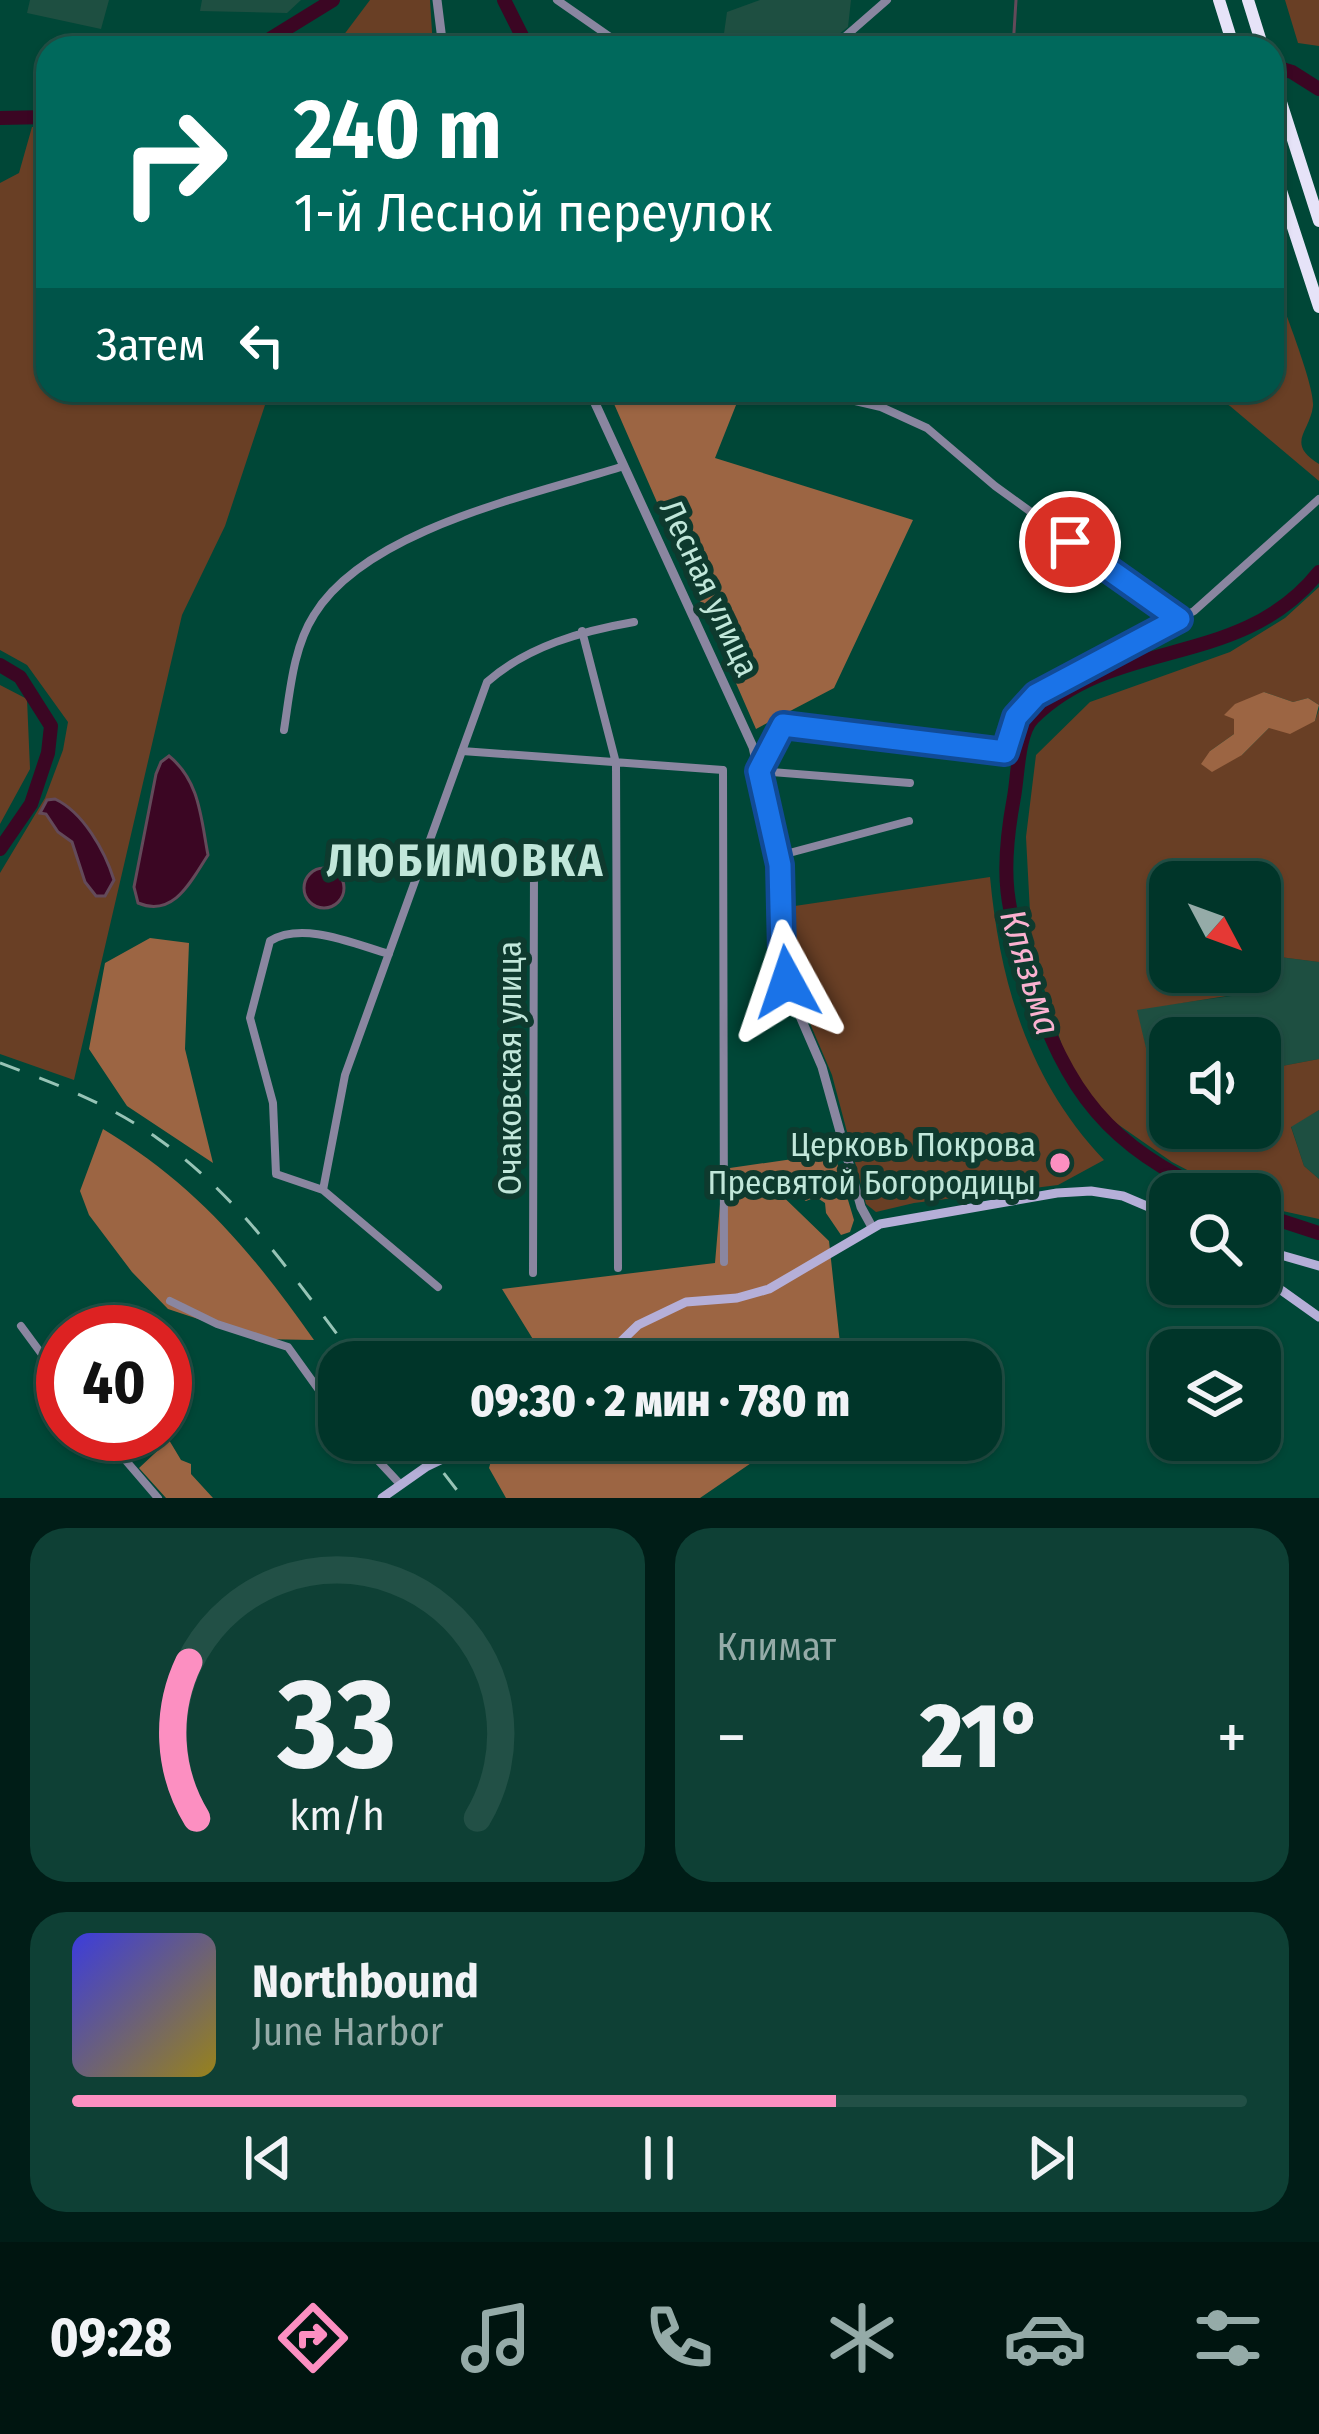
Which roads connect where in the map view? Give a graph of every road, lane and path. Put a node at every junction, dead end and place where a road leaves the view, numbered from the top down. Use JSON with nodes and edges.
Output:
{"nodes":[{"id":1,"x":437,"y":0,"type":"edge"},
{"id":2,"x":557,"y":0,"type":"edge"},
{"id":3,"x":887,"y":0,"type":"edge"},
{"id":4,"x":1217,"y":0,"type":"edge"},
{"id":5,"x":1248,"y":0,"type":"edge"},
{"id":6,"x":442,"y":36,"type":"edge"},
{"id":7,"x":609,"y":36,"type":"edge"},
{"id":8,"x":846,"y":36,"type":"edge"},
{"id":9,"x":1231,"y":36,"type":"edge"},
{"id":10,"x":1259,"y":36,"type":"edge"},
{"id":11,"x":1284,"y":110,"type":"edge"},
{"id":12,"x":1284,"y":200,"type":"edge"},
{"id":13,"x":1319,"y":221,"type":"edge"},
{"id":14,"x":1319,"y":307,"type":"edge"},
{"id":15,"x":595,"y":402,"type":"edge"},
{"id":16,"x":860,"y":402,"type":"edge"},
{"id":17,"x":624,"y":466,"type":"junction"},
{"id":18,"x":1319,"y":499,"type":"edge"},
{"id":19,"x":1179,"y":619,"type":"junction"},
{"id":20,"x":634,"y":622,"type":"dead end"},
{"id":21,"x":582,"y":632,"type":"junction"},
{"id":22,"x":284,"y":730,"type":"dead end"},
{"id":23,"x":462,"y":751,"type":"junction"},
{"id":24,"x":616,"y":763,"type":"junction"},
{"id":25,"x":759,"y":771,"type":"junction"},
{"id":26,"x":910,"y":783,"type":"dead end"},
{"id":27,"x":908,"y":821,"type":"dead end"},
{"id":28,"x":778,"y":856,"type":"junction"},
{"id":29,"x":534,"y":863,"type":"dead end"},
{"id":30,"x":389,"y":954,"type":"junction"},
{"id":31,"x":323,"y":1190,"type":"junction"},
{"id":32,"x":1149,"y":1208,"type":"edge"},
{"id":33,"x":872,"y":1227,"type":"junction"},
{"id":34,"x":1281,"y":1255,"type":"edge"},
{"id":35,"x":724,"y":1262,"type":"dead end"},
{"id":36,"x":1319,"y":1266,"type":"edge"},
{"id":37,"x":618,"y":1268,"type":"dead end"},
{"id":38,"x":532,"y":1274,"type":"dead end"},
{"id":39,"x":438,"y":1287,"type":"dead end"},
{"id":40,"x":1281,"y":1289,"type":"edge"},
{"id":41,"x":170,"y":1301,"type":"dead end"},
{"id":42,"x":1319,"y":1317,"type":"edge"},
{"id":43,"x":21,"y":1326,"type":"dead end"},
{"id":44,"x":622,"y":1341,"type":"edge"},
{"id":45,"x":36,"y":1346,"type":"edge"},
{"id":46,"x":318,"y":1389,"type":"edge"},
{"id":47,"x":127,"y":1461,"type":"edge"},
{"id":48,"x":379,"y":1461,"type":"edge"},
{"id":49,"x":439,"y":1461,"type":"edge"},
{"id":50,"x":400,"y":1483,"type":"junction"},
{"id":51,"x":158,"y":1498,"type":"edge"},
{"id":52,"x":382,"y":1498,"type":"edge"}],
"edges":[{"from":1,"to":6,"type":"street"},
{"from":2,"to":7,"type":"street"},
{"from":3,"to":8,"type":"street"},
{"from":4,"to":9,"type":"highway"},
{"from":5,"to":10,"type":"highway"},
{"from":11,"to":13,"type":"highway"},
{"from":12,"to":14,"type":"highway"},
{"from":15,"to":17,"type":"street","name":"Лесная улица"},
{"from":16,"to":19,"type":"street"},
{"from":17,"to":22,"type":"street"},
{"from":17,"to":25,"type":"street","name":"Лесная улица"},
{"from":18,"to":19,"type":"street"},
{"from":19,"to":25,"type":"street"},
{"from":20,"to":21,"type":"street"},
{"from":21,"to":23,"type":"street"},
{"from":21,"to":24,"type":"street"},
{"from":23,"to":24,"type":"street"},
{"from":23,"to":30,"type":"street"},
{"from":24,"to":35,"type":"street"},
{"from":24,"to":37,"type":"street"},
{"from":25,"to":26,"type":"street"},
{"from":25,"to":28,"type":"street","name":"Лесная улица"},
{"from":27,"to":28,"type":"street"},
{"from":28,"to":33,"type":"street","name":"Лесная улица"},
{"from":29,"to":38,"type":"street","name":"Очаковская улица"},
{"from":30,"to":31,"type":"street"},
{"from":30,"to":31,"type":"street"},
{"from":31,"to":39,"type":"street"},
{"from":32,"to":33,"type":"main road"},
{"from":33,"to":44,"type":"main road"},
{"from":34,"to":36,"type":"main road"},
{"from":40,"to":42,"type":"main road"},
{"from":41,"to":46,"type":"street"},
{"from":43,"to":45,"type":"street"},
{"from":47,"to":51,"type":"street"},
{"from":48,"to":50,"type":"street"},
{"from":49,"to":50,"type":"main road"},
{"from":50,"to":52,"type":"main road"}]}
